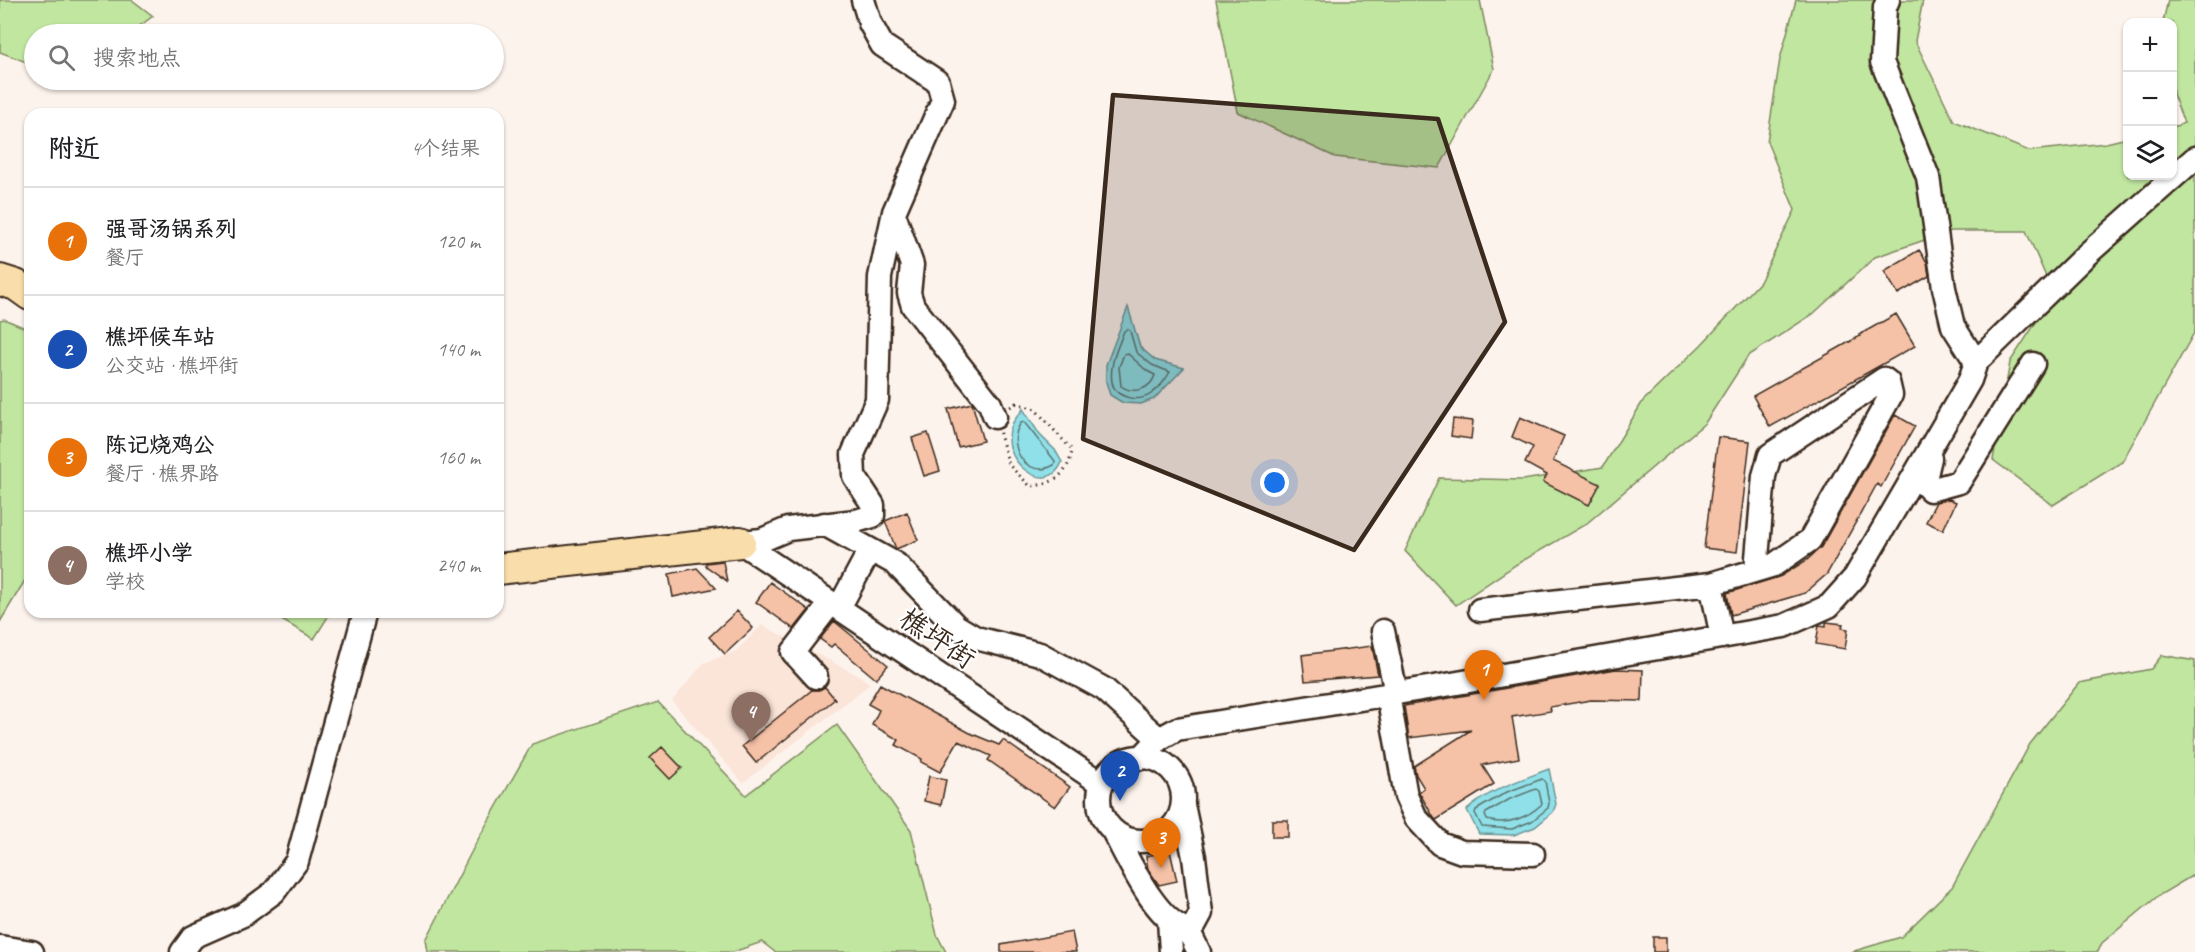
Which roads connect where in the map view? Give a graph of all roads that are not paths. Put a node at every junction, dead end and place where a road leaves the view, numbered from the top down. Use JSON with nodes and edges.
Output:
{"nodes":[{"id":1,"x":863,"y":0,"type":"edge"},
{"id":2,"x":1888,"y":0,"type":"edge"},
{"id":3,"x":2195,"y":158,"type":"edge"},
{"id":4,"x":894,"y":212,"type":"junction"},
{"id":5,"x":0,"y":280,"type":"edge"},
{"id":6,"x":24,"y":291,"type":"edge"},
{"id":7,"x":1976,"y":362,"type":"junction"},
{"id":8,"x":2033,"y":364,"type":"dead end"},
{"id":9,"x":995,"y":417,"type":"road end"},
{"id":10,"x":1934,"y":442,"type":"junction"},
{"id":11,"x":824,"y":524,"type":"junction"},
{"id":12,"x":740,"y":542,"type":"junction"},
{"id":13,"x":870,"y":550,"type":"junction"},
{"id":14,"x":504,"y":568,"type":"edge"},
{"id":15,"x":1756,"y":570,"type":"junction"},
{"id":16,"x":1711,"y":584,"type":"junction"},
{"id":17,"x":835,"y":605,"type":"junction"},
{"id":18,"x":1480,"y":610,"type":"dead end"},
{"id":19,"x":363,"y":618,"type":"edge"},
{"id":20,"x":1383,"y":632,"type":"dead end"},
{"id":21,"x":1722,"y":637,"type":"junction"},
{"id":22,"x":816,"y":677,"type":"dead end"},
{"id":23,"x":1392,"y":694,"type":"junction"},
{"id":24,"x":1159,"y":739,"type":"junction"},
{"id":25,"x":1141,"y":758,"type":"junction"},
{"id":26,"x":1102,"y":784,"type":"junction"},
{"id":27,"x":1183,"y":804,"type":"junction"},
{"id":28,"x":1113,"y":831,"type":"junction"},
{"id":29,"x":1533,"y":854,"type":"dead end"},
{"id":30,"x":1178,"y":925,"type":"junction"},
{"id":31,"x":0,"y":947,"type":"edge"},
{"id":32,"x":32,"y":952,"type":"edge"},
{"id":33,"x":182,"y":952,"type":"edge"},
{"id":34,"x":1171,"y":952,"type":"edge"},
{"id":35,"x":1199,"y":952,"type":"edge"}],
"edges":[{"from":1,"to":4,"type":"street"},
{"from":2,"to":7,"type":"street"},
{"from":3,"to":7,"type":"street"},
{"from":4,"to":9,"type":"street"},
{"from":4,"to":11,"type":"street"},
{"from":5,"to":6,"type":"main road"},
{"from":7,"to":10,"type":"street"},
{"from":8,"to":10,"type":"street"},
{"from":10,"to":21,"type":"street"},
{"from":11,"to":12,"type":"street"},
{"from":11,"to":13,"type":"street"},
{"from":12,"to":14,"type":"main road"},
{"from":12,"to":17,"type":"street","name":"樵坪街"},
{"from":13,"to":17,"type":"street"},
{"from":13,"to":24,"type":"street"},
{"from":15,"to":15,"type":"street"},
{"from":15,"to":16,"type":"street"},
{"from":16,"to":18,"type":"street"},
{"from":16,"to":21,"type":"street"},
{"from":17,"to":22,"type":"street"},
{"from":17,"to":26,"type":"street","name":"樵坪街"},
{"from":19,"to":33,"type":"street"},
{"from":20,"to":23,"type":"street"},
{"from":21,"to":23,"type":"street"},
{"from":23,"to":24,"type":"street"},
{"from":23,"to":29,"type":"street"},
{"from":24,"to":25,"type":"street"},
{"from":25,"to":26,"type":"street"},
{"from":25,"to":27,"type":"street"},
{"from":26,"to":28,"type":"street"},
{"from":27,"to":28,"type":"street"},
{"from":27,"to":30,"type":"street"},
{"from":28,"to":30,"type":"street"},
{"from":30,"to":34,"type":"street"},
{"from":30,"to":35,"type":"street"},
{"from":31,"to":32,"type":"street"}]}
